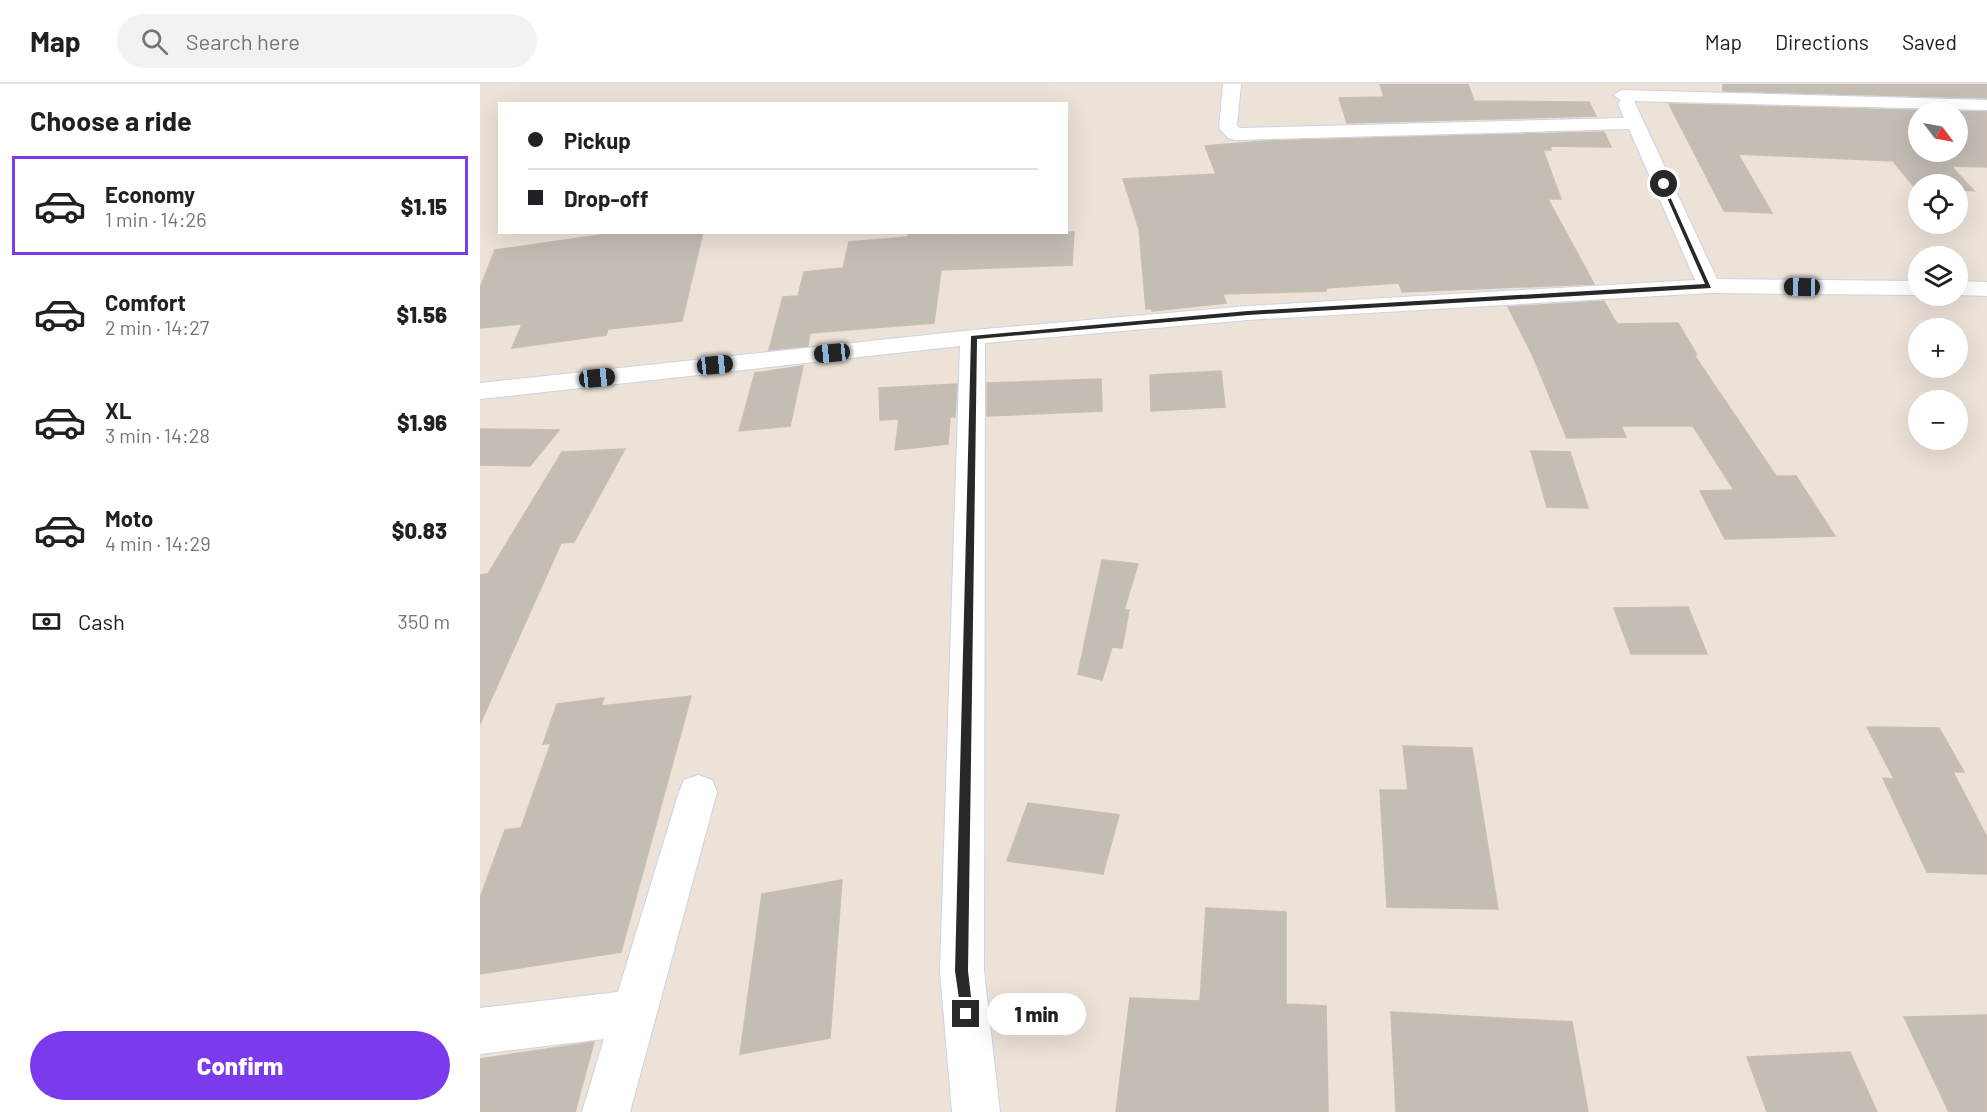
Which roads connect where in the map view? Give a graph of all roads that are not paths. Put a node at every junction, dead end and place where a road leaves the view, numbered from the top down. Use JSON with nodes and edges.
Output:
{"nodes":[{"id":1,"x":1232,"y":84,"type":"edge"},
{"id":2,"x":1618,"y":89,"type":"edge"},
{"id":3,"x":1987,"y":105,"type":"edge"},
{"id":4,"x":1636,"y":123,"type":"junction"},
{"id":5,"x":1709,"y":286,"type":"junction"},
{"id":6,"x":1908,"y":288,"type":"edge"},
{"id":7,"x":1968,"y":288,"type":"edge"},
{"id":8,"x":1987,"y":289,"type":"edge"},
{"id":9,"x":973,"y":337,"type":"junction"},
{"id":10,"x":480,"y":391,"type":"edge"},
{"id":11,"x":698,"y":792,"type":"dead end"},
{"id":12,"x":634,"y":1013,"type":"junction"},
{"id":13,"x":480,"y":1030,"type":"edge"},
{"id":14,"x":606,"y":1112,"type":"edge"},
{"id":15,"x":976,"y":1112,"type":"edge"}],
"edges":[{"from":1,"to":4,"type":"street"},
{"from":2,"to":3,"type":"street"},
{"from":2,"to":4,"type":"street"},
{"from":4,"to":5,"type":"street"},
{"from":5,"to":6,"type":"street"},
{"from":5,"to":9,"type":"street"},
{"from":7,"to":8,"type":"street"},
{"from":9,"to":10,"type":"street"},
{"from":9,"to":15,"type":"street"},
{"from":11,"to":12,"type":"street"},
{"from":12,"to":13,"type":"street"},
{"from":12,"to":14,"type":"street"}]}
